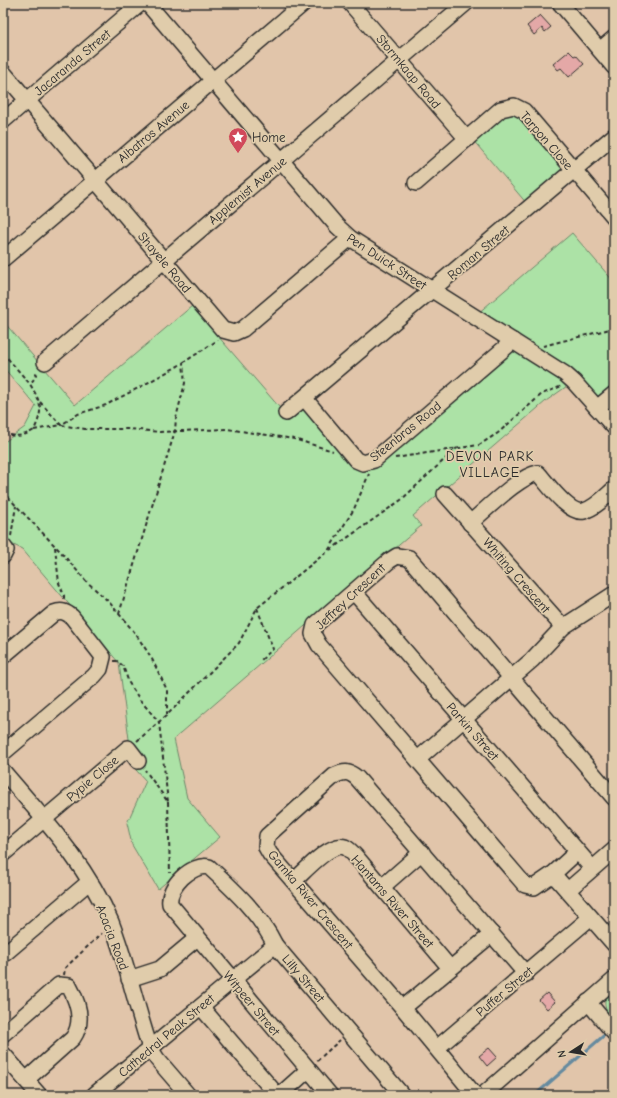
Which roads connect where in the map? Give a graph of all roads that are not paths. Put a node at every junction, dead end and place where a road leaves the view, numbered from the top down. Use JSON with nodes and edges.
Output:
{"nodes":[{"id":1,"x":141,"y":3,"type":"edge"},
{"id":2,"x":146,"y":3,"type":"edge"},
{"id":3,"x":304,"y":3,"type":"edge"},
{"id":4,"x":350,"y":3,"type":"edge"},
{"id":5,"x":466,"y":3,"type":"edge"},
{"id":6,"x":560,"y":3,"type":"edge"},
{"id":7,"x":614,"y":38,"type":"edge"},
{"id":8,"x":600,"y":50,"type":"junction"},
{"id":9,"x":399,"y":60,"type":"junction"},
{"id":10,"x":614,"y":66,"type":"edge"},
{"id":11,"x":3,"y":72,"type":"edge"},
{"id":12,"x":213,"y":81,"type":"junction"},
{"id":13,"x":27,"y":100,"type":"junction"},
{"id":14,"x":3,"y":121,"type":"edge"},
{"id":15,"x":614,"y":136,"type":"edge"},
{"id":16,"x":467,"y":139,"type":"junction"},
{"id":17,"x":281,"y":161,"type":"junction"},
{"id":18,"x":574,"y":170,"type":"junction"},
{"id":19,"x":96,"y":180,"type":"junction"},
{"id":20,"x":416,"y":183,"type":"dead end"},
{"id":21,"x":614,"y":217,"type":"edge"},
{"id":22,"x":350,"y":238,"type":"junction"},
{"id":23,"x":3,"y":259,"type":"edge"},
{"id":24,"x":164,"y":261,"type":"junction"},
{"id":25,"x":432,"y":290,"type":"junction"},
{"id":26,"x":513,"y":341,"type":"junction"},
{"id":27,"x":45,"y":362,"type":"road end"},
{"id":28,"x":614,"y":394,"type":"edge"},
{"id":29,"x":305,"y":399,"type":"junction"},
{"id":30,"x":598,"y":408,"type":"junction"},
{"id":31,"x":286,"y":413,"type":"dead end"},
{"id":32,"x":614,"y":427,"type":"edge"},
{"id":33,"x":614,"y":489,"type":"edge"},
{"id":34,"x":445,"y":494,"type":"dead end"},
{"id":35,"x":470,"y":523,"type":"junction"},
{"id":36,"x":354,"y":592,"type":"junction"},
{"id":37,"x":614,"y":594,"type":"edge"},
{"id":38,"x":563,"y":627,"type":"junction"},
{"id":39,"x":3,"y":656,"type":"edge"},
{"id":40,"x":511,"y":678,"type":"junction"},
{"id":41,"x":463,"y":720,"type":"junction"},
{"id":42,"x":3,"y":753,"type":"edge"},
{"id":43,"x":418,"y":759,"type":"junction"},
{"id":44,"x":138,"y":761,"type":"road end"},
{"id":45,"x":3,"y":771,"type":"edge"},
{"id":46,"x":614,"y":798,"type":"edge"},
{"id":47,"x":44,"y":819,"type":"junction"},
{"id":48,"x":614,"y":850,"type":"edge"},
{"id":49,"x":422,"y":852,"type":"junction"},
{"id":50,"x":577,"y":852,"type":"junction"},
{"id":51,"x":3,"y":854,"type":"edge"},
{"id":52,"x":203,"y":866,"type":"joint"},
{"id":53,"x":592,"y":868,"type":"junction"},
{"id":54,"x":553,"y":874,"type":"junction"},
{"id":55,"x":294,"y":881,"type":"junction"},
{"id":56,"x":89,"y":882,"type":"junction"},
{"id":57,"x":382,"y":887,"type":"junction"},
{"id":58,"x":568,"y":890,"type":"junction"},
{"id":59,"x":590,"y":918,"type":"junction"},
{"id":60,"x":492,"y":934,"type":"junction"},
{"id":61,"x":197,"y":938,"type":"junction"},
{"id":62,"x":614,"y":944,"type":"edge"},
{"id":63,"x":275,"y":945,"type":"junction"},
{"id":64,"x":3,"y":955,"type":"edge"},
{"id":65,"x":450,"y":968,"type":"junction"},
{"id":66,"x":526,"y":974,"type":"junction"},
{"id":67,"x":129,"y":979,"type":"junction"},
{"id":68,"x":232,"y":980,"type":"junction"},
{"id":69,"x":614,"y":980,"type":"edge"},
{"id":70,"x":591,"y":1005,"type":"junction"},
{"id":71,"x":200,"y":1007,"type":"junction"},
{"id":72,"x":403,"y":1008,"type":"junction"},
{"id":73,"x":614,"y":1033,"type":"edge"},
{"id":74,"x":3,"y":1034,"type":"edge"},
{"id":75,"x":150,"y":1048,"type":"junction"},
{"id":76,"x":437,"y":1048,"type":"junction"},
{"id":77,"x":3,"y":1054,"type":"edge"},
{"id":78,"x":308,"y":1070,"type":"junction"},
{"id":79,"x":26,"y":1080,"type":"junction"},
{"id":80,"x":39,"y":1095,"type":"edge"},
{"id":81,"x":94,"y":1095,"type":"edge"},
{"id":82,"x":188,"y":1095,"type":"edge"},
{"id":83,"x":278,"y":1095,"type":"edge"},
{"id":84,"x":330,"y":1095,"type":"edge"},
{"id":85,"x":402,"y":1095,"type":"edge"},
{"id":86,"x":475,"y":1095,"type":"edge"},
{"id":87,"x":483,"y":1095,"type":"edge"}],
"edges":[{"from":1,"to":13,"type":"street","name":"Jacaranda Street"},
{"from":2,"to":12,"type":"street","name":"Pen Duick Street"},
{"from":3,"to":12,"type":"street","name":"Albatros Avenue"},
{"from":4,"to":9,"type":"street","name":"Stormkaap Road"},
{"from":5,"to":9,"type":"street","name":"Applemist Avenue"},
{"from":6,"to":8,"type":"street"},
{"from":7,"to":8,"type":"street"},
{"from":8,"to":10,"type":"street"},
{"from":9,"to":16,"type":"street","name":"Stormkaap Road"},
{"from":9,"to":17,"type":"street","name":"Applemist Avenue"},
{"from":11,"to":13,"type":"street","name":"Shayele Road"},
{"from":12,"to":17,"type":"street","name":"Pen Duick Street"},
{"from":12,"to":19,"type":"street","name":"Albatros Avenue"},
{"from":13,"to":14,"type":"street","name":"Jacaranda Street"},
{"from":13,"to":19,"type":"street","name":"Shayele Road"},
{"from":15,"to":18,"type":"street","name":"Roman Street"},
{"from":16,"to":18,"type":"street","name":"Tarpon Close"},
{"from":16,"to":20,"type":"street","name":"Tarpon Close"},
{"from":17,"to":22,"type":"street","name":"Pen Duick Street"},
{"from":17,"to":24,"type":"street","name":"Applemist Avenue"},
{"from":18,"to":21,"type":"street","name":"Tarpon Close"},
{"from":18,"to":25,"type":"street","name":"Roman Street"},
{"from":19,"to":23,"type":"street","name":"Albatros Avenue"},
{"from":19,"to":24,"type":"street","name":"Shayele Road"},
{"from":22,"to":24,"type":"street","name":"Shayele Road"},
{"from":22,"to":25,"type":"street","name":"Pen Duick Street"},
{"from":24,"to":27,"type":"street","name":"Applemist Avenue"},
{"from":25,"to":26,"type":"street","name":"Pen Duick Street"},
{"from":25,"to":29,"type":"street","name":"Roman Street"},
{"from":26,"to":29,"type":"street","name":"Steenbras Road"},
{"from":26,"to":30,"type":"street","name":"Pen Duick Street"},
{"from":28,"to":30,"type":"street"},
{"from":29,"to":31,"type":"street","name":"Roman Street"},
{"from":30,"to":32,"type":"street","name":"Pen Duick Street"},
{"from":33,"to":35,"type":"street"},
{"from":34,"to":35,"type":"street","name":"Whiting Crescent"},
{"from":35,"to":38,"type":"street","name":"Whiting Crescent"},
{"from":36,"to":40,"type":"street","name":"Jeffrey Crescent"},
{"from":36,"to":41,"type":"street","name":"Parkin Street"},
{"from":36,"to":43,"type":"street","name":"Jeffrey Crescent"},
{"from":37,"to":38,"type":"street"},
{"from":38,"to":40,"type":"street"},
{"from":39,"to":42,"type":"street"},
{"from":40,"to":41,"type":"street"},
{"from":40,"to":46,"type":"street","name":"Jeffrey Crescent"},
{"from":41,"to":43,"type":"street"},
{"from":41,"to":50,"type":"street","name":"Parkin Street"},
{"from":43,"to":54,"type":"street","name":"Jeffrey Crescent"},
{"from":44,"to":47,"type":"street","name":"Pypie Close"},
{"from":45,"to":47,"type":"street","name":"Acacia Road"},
{"from":47,"to":51,"type":"street","name":"Pypie Close"},
{"from":47,"to":56,"type":"street","name":"Acacia Road"},
{"from":48,"to":53,"type":"street"},
{"from":49,"to":55,"type":"street","name":"Gamka River Crescent"},
{"from":49,"to":57,"type":"street"},
{"from":49,"to":60,"type":"street","name":"Gamka River Crescent"},
{"from":50,"to":53,"type":"street","name":"Parkin Street"},
{"from":50,"to":54,"type":"street","name":"Jeffrey Crescent"},
{"from":52,"to":61,"type":"street","name":"Witpeer Street"},
{"from":52,"to":63,"type":"street","name":"Lilly Street"},
{"from":53,"to":58,"type":"street"},
{"from":54,"to":58,"type":"street"},
{"from":55,"to":57,"type":"street","name":"Hantams River Street"},
{"from":55,"to":72,"type":"street","name":"Gamka River Crescent"},
{"from":56,"to":64,"type":"street"},
{"from":56,"to":67,"type":"street","name":"Acacia Road"},
{"from":57,"to":65,"type":"street","name":"Hantams River Street"},
{"from":58,"to":59,"type":"street"},
{"from":59,"to":62,"type":"street"},
{"from":59,"to":66,"type":"street","name":"Puffer Street"},
{"from":60,"to":65,"type":"street"},
{"from":60,"to":66,"type":"street","name":"Gamka River Crescent"},
{"from":61,"to":67,"type":"street"},
{"from":61,"to":68,"type":"street","name":"Witpeer Street"},
{"from":63,"to":68,"type":"street","name":"Cathedral Peak Street"},
{"from":63,"to":85,"type":"street","name":"Lilly Street"},
{"from":65,"to":72,"type":"street"},
{"from":66,"to":76,"type":"street","name":"Puffer Street"},
{"from":67,"to":75,"type":"street","name":"Acacia Road"},
{"from":68,"to":71,"type":"street","name":"Cathedral Peak Street"},
{"from":68,"to":78,"type":"street","name":"Witpeer Street"},
{"from":69,"to":70,"type":"street"},
{"from":70,"to":73,"type":"street"},
{"from":70,"to":87,"type":"street"},
{"from":71,"to":75,"type":"street","name":"Cathedral Peak Street"},
{"from":71,"to":83,"type":"street"},
{"from":72,"to":76,"type":"street","name":"Gamka River Crescent"},
{"from":74,"to":79,"type":"street"},
{"from":75,"to":81,"type":"street","name":"Cathedral Peak Street"},
{"from":75,"to":82,"type":"street","name":"Acacia Road"},
{"from":76,"to":86,"type":"street"},
{"from":77,"to":79,"type":"street"},
{"from":78,"to":83,"type":"street"},
{"from":78,"to":84,"type":"street","name":"Witpeer Street"},
{"from":79,"to":80,"type":"street"}]}
